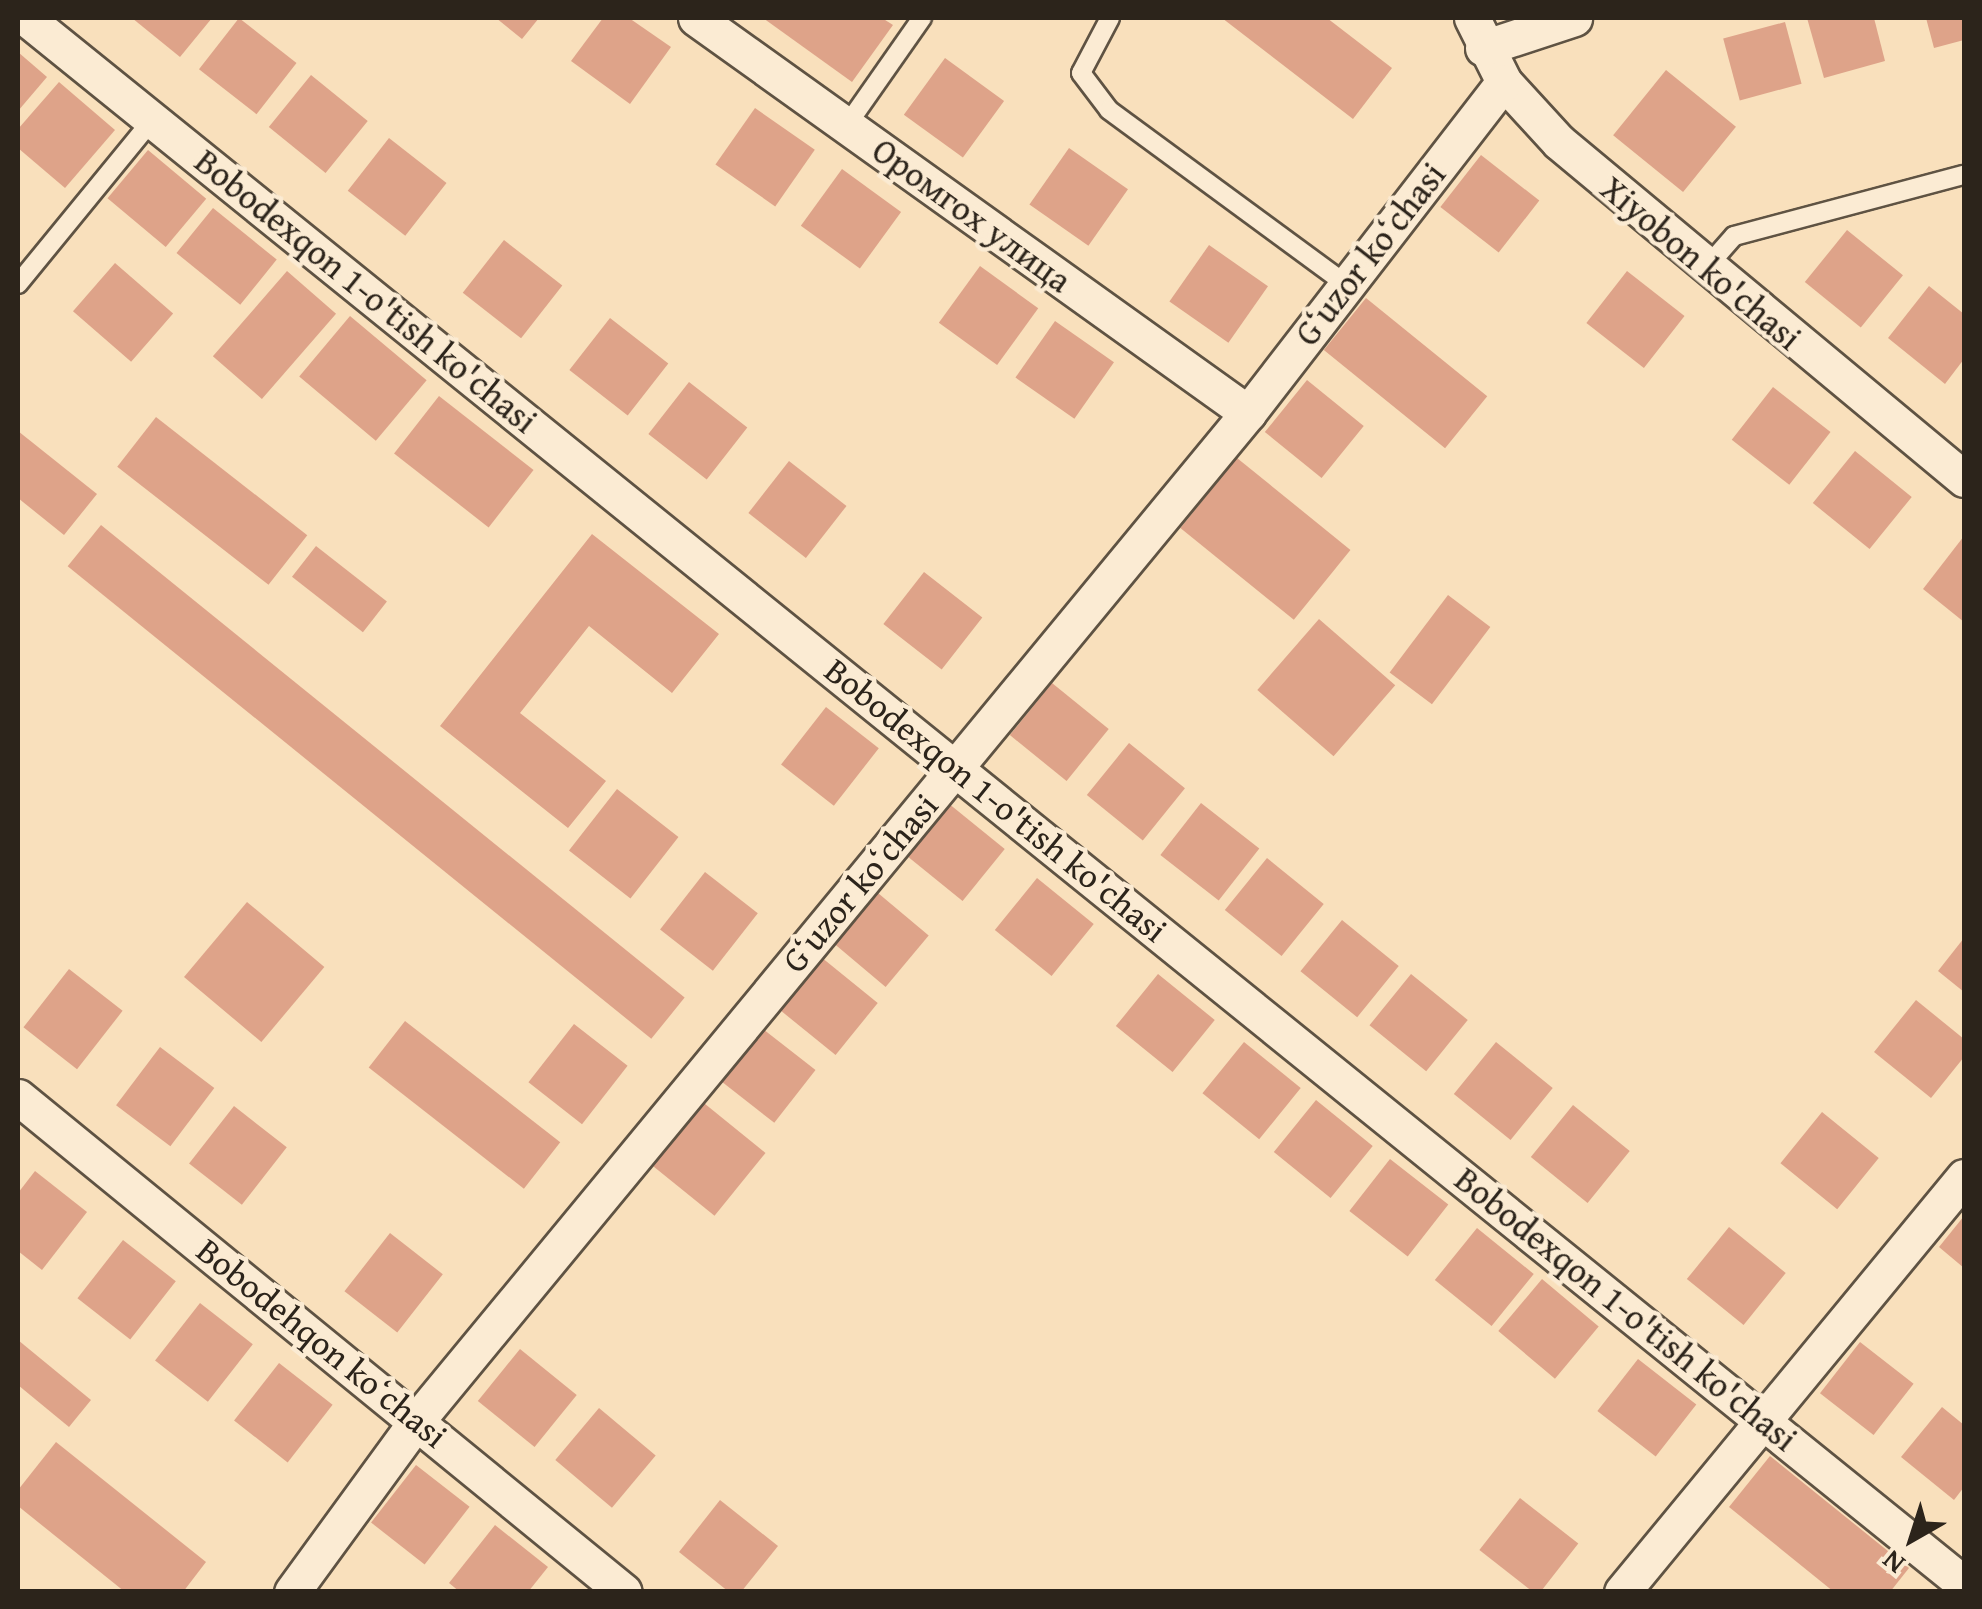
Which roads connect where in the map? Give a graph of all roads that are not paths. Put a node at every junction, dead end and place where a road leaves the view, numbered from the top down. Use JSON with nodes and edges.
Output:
{"nodes":[{"id":1,"x":26,"y":18,"type":"edge"},
{"id":2,"x":696,"y":18,"type":"edge"},
{"id":3,"x":922,"y":18,"type":"edge"},
{"id":4,"x":1110,"y":18,"type":"edge"},
{"id":5,"x":1574,"y":18,"type":"edge"},
{"id":6,"x":1478,"y":33,"type":"edge"},
{"id":7,"x":1504,"y":82,"type":"junction"},
{"id":8,"x":153,"y":120,"type":"junction"},
{"id":9,"x":847,"y":125,"type":"junction"},
{"id":10,"x":1964,"y":175,"type":"edge"},
{"id":11,"x":1705,"y":269,"type":"junction"},
{"id":12,"x":18,"y":284,"type":"edge"},
{"id":13,"x":1346,"y":284,"type":"junction"},
{"id":14,"x":1248,"y":413,"type":"junction"},
{"id":15,"x":1964,"y":480,"type":"edge"},
{"id":16,"x":955,"y":768,"type":"junction"},
{"id":17,"x":18,"y":1097,"type":"edge"},
{"id":18,"x":1964,"y":1177,"type":"edge"},
{"id":19,"x":418,"y":1419,"type":"junction"},
{"id":20,"x":1764,"y":1420,"type":"junction"},
{"id":21,"x":1964,"y":1584,"type":"edge"},
{"id":22,"x":292,"y":1592,"type":"edge"},
{"id":23,"x":624,"y":1592,"type":"edge"},
{"id":24,"x":1622,"y":1592,"type":"edge"}],
"edges":[{"from":1,"to":8,"type":"street","name":"Bobodexqon 1-o'tish ko'chasi"},
{"from":2,"to":9,"type":"street","name":"Оромгох улица"},
{"from":3,"to":9,"type":"lane"},
{"from":4,"to":13,"type":"lane"},
{"from":5,"to":6,"type":"street"},
{"from":6,"to":7,"type":"street","name":"Xiyobon ko'chasi"},
{"from":7,"to":11,"type":"street","name":"Xiyobon ko'chasi"},
{"from":7,"to":13,"type":"street","name":"Gʻuzor koʻchasi"},
{"from":8,"to":12,"type":"lane"},
{"from":8,"to":16,"type":"street","name":"Bobodexqon 1-o'tish ko'chasi"},
{"from":9,"to":14,"type":"street","name":"Оромгох улица"},
{"from":10,"to":11,"type":"lane"},
{"from":11,"to":15,"type":"street","name":"Xiyobon ko'chasi"},
{"from":13,"to":14,"type":"street","name":"Gʻuzor koʻchasi"},
{"from":14,"to":16,"type":"street","name":"Gʻuzor koʻchasi"},
{"from":16,"to":19,"type":"street","name":"Gʻuzor koʻchasi"},
{"from":16,"to":20,"type":"street","name":"Bobodexqon 1-o'tish ko'chasi"},
{"from":17,"to":19,"type":"street","name":"Bobodehqon koʻchasi"},
{"from":18,"to":20,"type":"street"},
{"from":19,"to":22,"type":"street","name":"Gʻuzor koʻchasi"},
{"from":19,"to":23,"type":"street","name":"Bobodehqon koʻchasi"},
{"from":20,"to":21,"type":"street","name":"Bobodexqon 1-o'tish ko'chasi"},
{"from":20,"to":24,"type":"street"}]}
